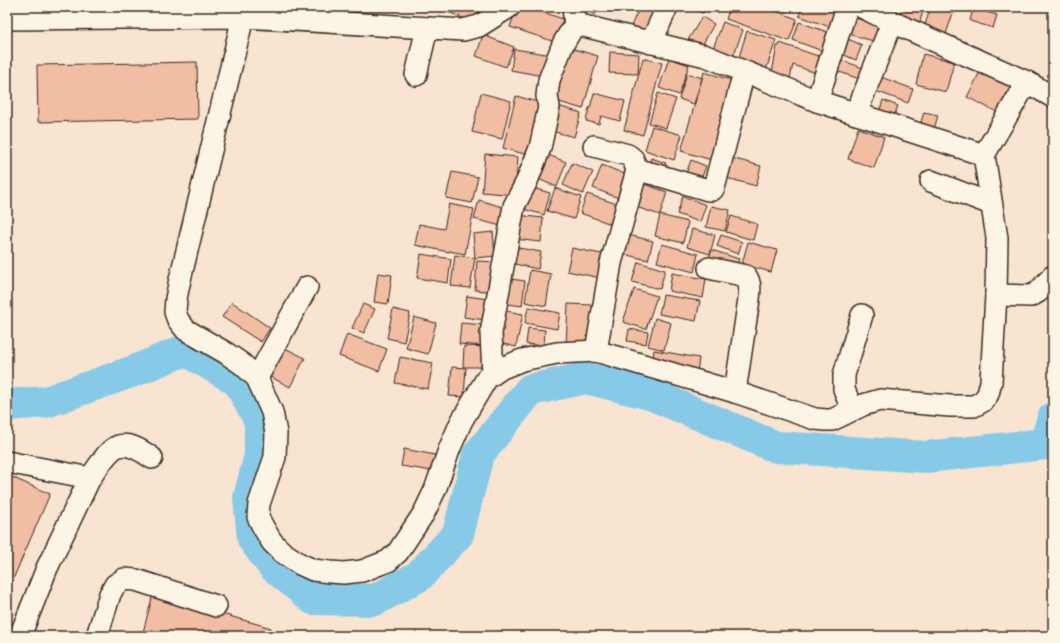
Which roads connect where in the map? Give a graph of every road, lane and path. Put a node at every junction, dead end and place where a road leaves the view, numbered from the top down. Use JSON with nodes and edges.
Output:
{"nodes":[{"id":1,"x":509,"y":7,"type":"edge"},
{"id":2,"x":667,"y":7,"type":"edge"},
{"id":3,"x":847,"y":7,"type":"edge"},
{"id":4,"x":862,"y":7,"type":"edge"},
{"id":5,"x":294,"y":14,"type":"edge"},
{"id":6,"x":243,"y":17,"type":"junction"},
{"id":7,"x":574,"y":17,"type":"edge"},
{"id":8,"x":7,"y":19,"type":"edge"},
{"id":9,"x":892,"y":22,"type":"junction"},
{"id":10,"x":427,"y":28,"type":"junction"},
{"id":11,"x":652,"y":43,"type":"junction"},
{"id":12,"x":744,"y":72,"type":"junction"},
{"id":13,"x":416,"y":75,"type":"dead end"},
{"id":14,"x":1027,"y":82,"type":"junction"},
{"id":15,"x":1053,"y":97,"type":"edge"},
{"id":16,"x":817,"y":101,"type":"junction"},
{"id":17,"x":856,"y":114,"type":"junction"},
{"id":18,"x":594,"y":146,"type":"dead end"},
{"id":19,"x":984,"y":155,"type":"junction"},
{"id":20,"x":637,"y":170,"type":"junction"},
{"id":21,"x":932,"y":181,"type":"dead end"},
{"id":22,"x":991,"y":204,"type":"junction"},
{"id":23,"x":709,"y":268,"type":"dead end"},
{"id":24,"x":1053,"y":276,"type":"edge"},
{"id":25,"x":307,"y":287,"type":"dead end"},
{"id":26,"x":996,"y":295,"type":"junction"},
{"id":27,"x":862,"y":315,"type":"dead end"},
{"id":28,"x":596,"y":351,"type":"junction"},
{"id":29,"x":493,"y":374,"type":"junction"},
{"id":30,"x":257,"y":378,"type":"junction"},
{"id":31,"x":735,"y":392,"type":"junction"},
{"id":32,"x":852,"y":410,"type":"junction"},
{"id":33,"x":152,"y":458,"type":"dead end"},
{"id":34,"x":7,"y":462,"type":"edge"},
{"id":35,"x":90,"y":478,"type":"junction"},
{"id":36,"x":216,"y":606,"type":"dead end"},
{"id":37,"x":20,"y":636,"type":"edge"},
{"id":38,"x":97,"y":636,"type":"edge"}],
"edges":[{"from":1,"to":10,"type":"street"},
{"from":2,"to":11,"type":"street"},
{"from":3,"to":16,"type":"street"},
{"from":4,"to":9,"type":"street"},
{"from":5,"to":6,"type":"street"},
{"from":5,"to":10,"type":"street"},
{"from":6,"to":8,"type":"street"},
{"from":6,"to":30,"type":"street"},
{"from":7,"to":11,"type":"street"},
{"from":7,"to":29,"type":"street"},
{"from":9,"to":14,"type":"street"},
{"from":9,"to":17,"type":"street"},
{"from":10,"to":13,"type":"street"},
{"from":11,"to":12,"type":"street"},
{"from":12,"to":16,"type":"street"},
{"from":12,"to":20,"type":"street"},
{"from":14,"to":15,"type":"street"},
{"from":14,"to":19,"type":"street"},
{"from":16,"to":17,"type":"street"},
{"from":17,"to":19,"type":"street"},
{"from":18,"to":20,"type":"street"},
{"from":19,"to":22,"type":"street"},
{"from":20,"to":28,"type":"street"},
{"from":21,"to":22,"type":"street"},
{"from":22,"to":26,"type":"street"},
{"from":23,"to":31,"type":"street"},
{"from":24,"to":26,"type":"street"},
{"from":25,"to":30,"type":"street"},
{"from":26,"to":32,"type":"street"},
{"from":27,"to":32,"type":"street"},
{"from":28,"to":29,"type":"street"},
{"from":28,"to":31,"type":"street"},
{"from":29,"to":30,"type":"street"},
{"from":31,"to":32,"type":"street"},
{"from":33,"to":35,"type":"street"},
{"from":34,"to":35,"type":"street"},
{"from":35,"to":37,"type":"street"},
{"from":36,"to":38,"type":"street"}]}
